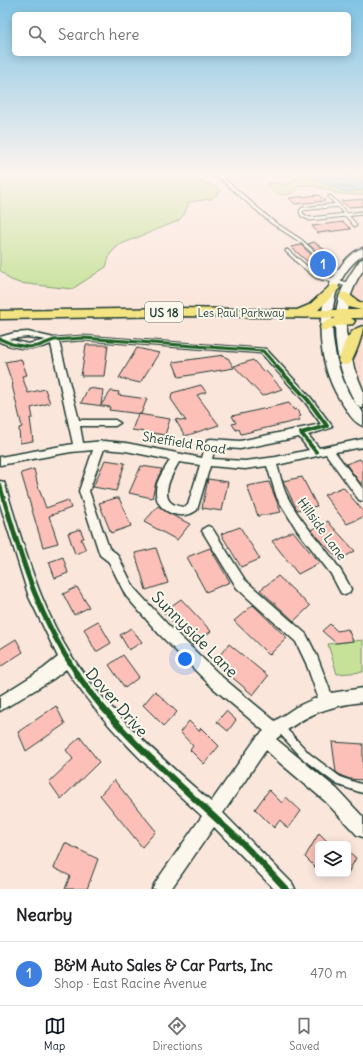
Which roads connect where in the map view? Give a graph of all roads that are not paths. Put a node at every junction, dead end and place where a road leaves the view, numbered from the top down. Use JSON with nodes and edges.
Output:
{"nodes":[{"id":1,"x":266,"y":216,"type":"edge"},
{"id":2,"x":305,"y":216,"type":"edge"},
{"id":3,"x":333,"y":216,"type":"edge"},
{"id":4,"x":347,"y":216,"type":"edge"},
{"id":5,"x":355,"y":224,"type":"dead end"},
{"id":6,"x":363,"y":251,"type":"edge"},
{"id":7,"x":287,"y":252,"type":"dead end"},
{"id":8,"x":363,"y":262,"type":"edge"},
{"id":9,"x":337,"y":282,"type":"junction"},
{"id":10,"x":347,"y":291,"type":"junction"},
{"id":11,"x":363,"y":307,"type":"edge"},
{"id":12,"x":296,"y":313,"type":"junction"},
{"id":13,"x":363,"y":314,"type":"edge"},
{"id":14,"x":0,"y":315,"type":"edge"},
{"id":15,"x":327,"y":320,"type":"junction"},
{"id":16,"x":340,"y":320,"type":"junction"},
{"id":17,"x":363,"y":321,"type":"edge"},
{"id":18,"x":363,"y":330,"type":"edge"},
{"id":19,"x":0,"y":339,"type":"edge"},
{"id":20,"x":54,"y":340,"type":"junction"},
{"id":21,"x":346,"y":361,"type":"junction"},
{"id":22,"x":363,"y":404,"type":"edge"},
{"id":23,"x":363,"y":421,"type":"edge"},
{"id":24,"x":74,"y":423,"type":"junction"},
{"id":25,"x":115,"y":424,"type":"dead end"},
{"id":26,"x":301,"y":433,"type":"junction"},
{"id":27,"x":363,"y":443,"type":"edge"},
{"id":28,"x":100,"y":445,"type":"junction"},
{"id":29,"x":79,"y":447,"type":"junction"},
{"id":30,"x":328,"y":450,"type":"junction"},
{"id":31,"x":316,"y":452,"type":"junction"},
{"id":32,"x":176,"y":457,"type":"junction"},
{"id":33,"x":0,"y":461,"type":"edge"},
{"id":34,"x":205,"y":462,"type":"junction"},
{"id":35,"x":271,"y":462,"type":"junction"},
{"id":36,"x":0,"y":485,"type":"edge"},
{"id":37,"x":363,"y":497,"type":"edge"},
{"id":38,"x":208,"y":530,"type":"dead end"},
{"id":39,"x":345,"y":589,"type":"dead end"},
{"id":40,"x":67,"y":660,"type":"junction"},
{"id":41,"x":363,"y":695,"type":"edge"},
{"id":42,"x":327,"y":702,"type":"junction"},
{"id":43,"x":0,"y":704,"type":"edge"},
{"id":44,"x":273,"y":732,"type":"junction"},
{"id":45,"x":363,"y":789,"type":"edge"},
{"id":46,"x":211,"y":814,"type":"junction"},
{"id":47,"x":363,"y":829,"type":"edge"},
{"id":48,"x":161,"y":889,"type":"edge"},
{"id":49,"x":286,"y":889,"type":"edge"}],
"edges":[{"from":1,"to":9,"type":"lane"},
{"from":2,"to":3,"type":"lane"},
{"from":4,"to":5,"type":"lane"},
{"from":6,"to":9,"type":"main road"},
{"from":7,"to":9,"type":"lane"},
{"from":8,"to":10,"type":"main road"},
{"from":9,"to":10,"type":"lane"},
{"from":9,"to":12,"type":"main road"},
{"from":9,"to":15,"type":"main road"},
{"from":10,"to":11,"type":"main road"},
{"from":10,"to":16,"type":"main road"},
{"from":12,"to":14,"type":"main road","name":"Les Paul Parkway","number":"US 18"},
{"from":12,"to":15,"type":"main road","name":"Les Paul Parkway","number":"US 18"},
{"from":13,"to":16,"type":"main road"},
{"from":15,"to":16,"type":"main road"},
{"from":15,"to":23,"type":"main road"},
{"from":16,"to":17,"type":"main road"},
{"from":16,"to":21,"type":"main road"},
{"from":18,"to":21,"type":"main road"},
{"from":19,"to":20,"type":"street"},
{"from":19,"to":20,"type":"street"},
{"from":20,"to":24,"type":"street"},
{"from":20,"to":26,"type":"street"},
{"from":21,"to":22,"type":"main road"},
{"from":24,"to":25,"type":"street"},
{"from":24,"to":29,"type":"street"},
{"from":26,"to":31,"type":"street"},
{"from":26,"to":34,"type":"street"},
{"from":27,"to":30,"type":"street","name":"Sheffield Road"},
{"from":28,"to":29,"type":"street","name":"Sheffield Road"},
{"from":28,"to":32,"type":"street","name":"Sheffield Road"},
{"from":28,"to":44,"type":"street","name":"Sunnyside Lane"},
{"from":29,"to":33,"type":"street","name":"Sheffield Road"},
{"from":30,"to":31,"type":"street","name":"Sheffield Road"},
{"from":30,"to":37,"type":"street"},
{"from":31,"to":35,"type":"street","name":"Sheffield Road"},
{"from":32,"to":34,"type":"street","name":"Sheffield Road"},
{"from":32,"to":34,"type":"street"},
{"from":34,"to":35,"type":"street","name":"Sheffield Road"},
{"from":35,"to":39,"type":"street","name":"Hillside Lane"},
{"from":36,"to":40,"type":"street","name":"Dover Drive"},
{"from":38,"to":42,"type":"street"},
{"from":40,"to":43,"type":"street"},
{"from":40,"to":46,"type":"street","name":"Dover Drive"},
{"from":41,"to":42,"type":"street"},
{"from":42,"to":44,"type":"street"},
{"from":44,"to":45,"type":"lane"},
{"from":44,"to":46,"type":"street"},
{"from":44,"to":47,"type":"street","name":"Sunnyside Lane"},
{"from":46,"to":48,"type":"street"},
{"from":46,"to":49,"type":"street","name":"Dover Drive"}]}
